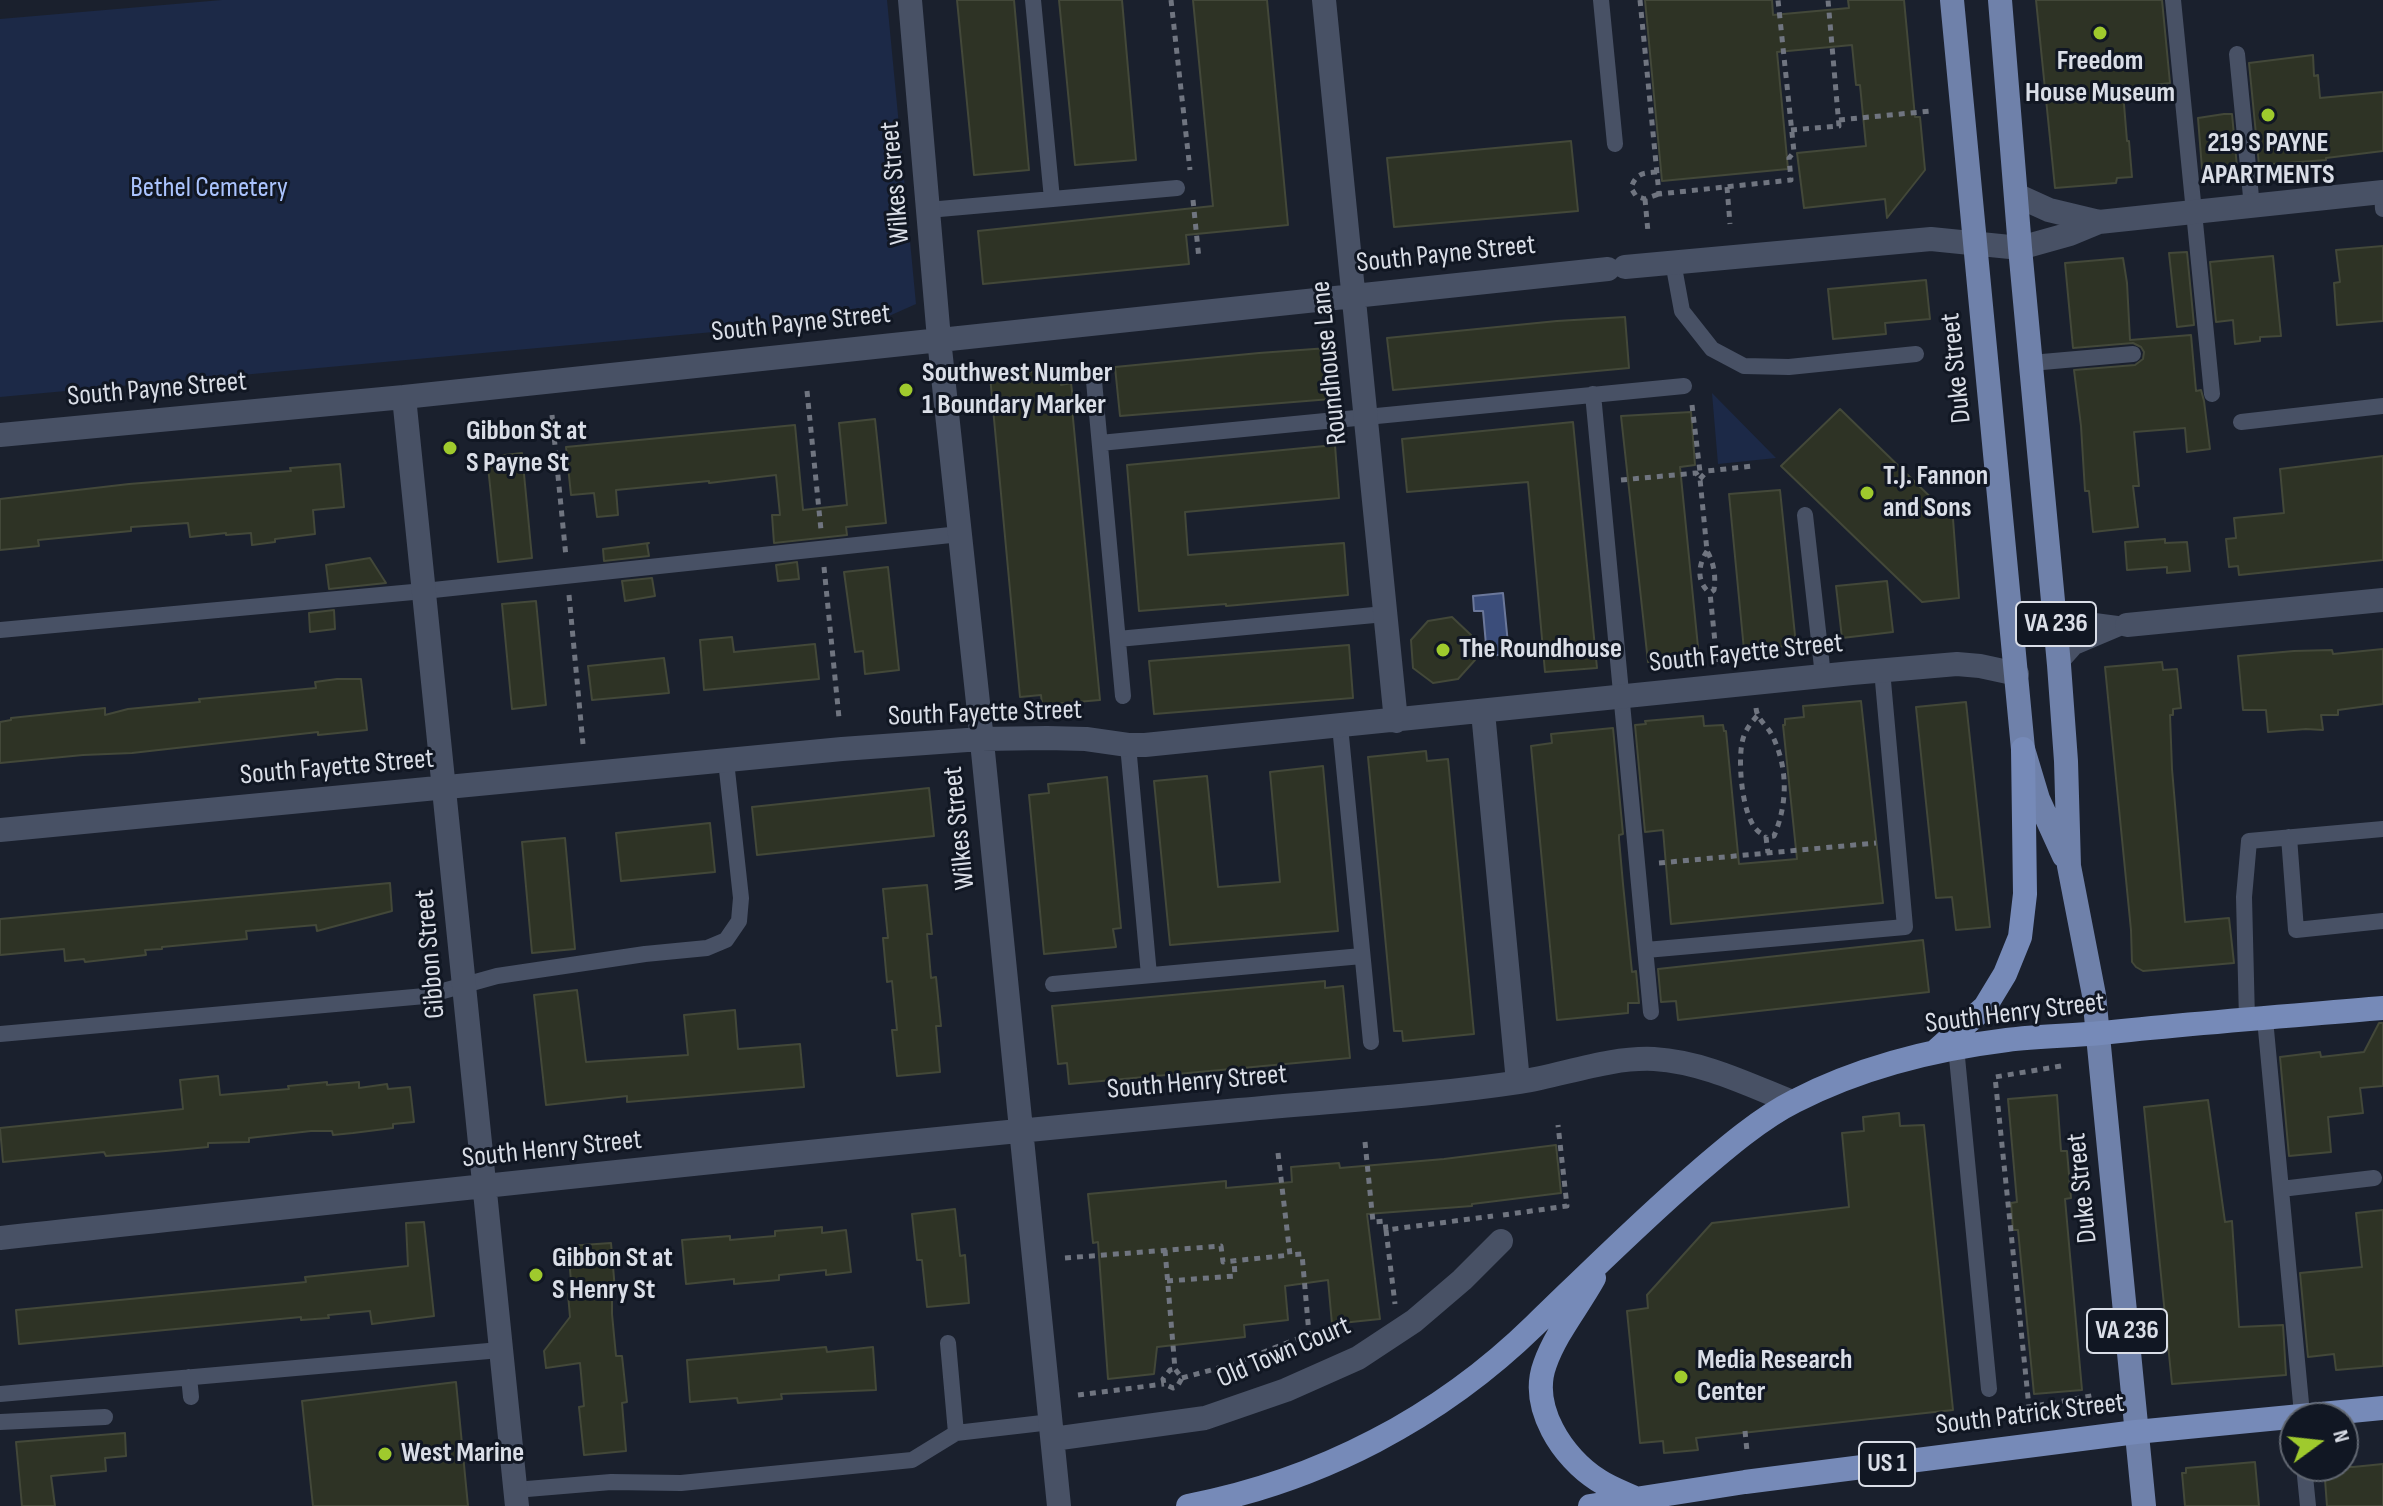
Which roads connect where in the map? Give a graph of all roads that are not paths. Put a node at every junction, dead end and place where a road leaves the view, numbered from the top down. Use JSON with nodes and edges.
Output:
{"nodes":[{"id":1,"x":910,"y":0,"type":"edge"},
{"id":2,"x":1033,"y":0,"type":"edge"},
{"id":3,"x":1324,"y":0,"type":"edge"},
{"id":4,"x":1601,"y":0,"type":"edge"},
{"id":5,"x":1952,"y":0,"type":"edge"},
{"id":6,"x":2000,"y":0,"type":"edge"},
{"id":7,"x":2173,"y":0,"type":"edge"},
{"id":8,"x":2237,"y":54,"type":"dead end"},
{"id":9,"x":1615,"y":144,"type":"dead end"},
{"id":10,"x":1184,"y":185,"type":"road end"},
{"id":11,"x":2016,"y":195,"type":"junction"},
{"id":12,"x":2383,"y":198,"type":"edge"},
{"id":13,"x":1052,"y":199,"type":"junction"},
{"id":14,"x":2252,"y":207,"type":"junction"},
{"id":15,"x":928,"y":210,"type":"junction"},
{"id":16,"x":2194,"y":213,"type":"junction"},
{"id":17,"x":2099,"y":222,"type":"junction"},
{"id":18,"x":1975,"y":243,"type":"junction"},
{"id":19,"x":2020,"y":248,"type":"junction"},
{"id":20,"x":1673,"y":262,"type":"junction"},
{"id":21,"x":1354,"y":294,"type":"junction"},
{"id":22,"x":939,"y":339,"type":"junction"},
{"id":23,"x":1916,"y":354,"type":"dead end"},
{"id":24,"x":2133,"y":354,"type":"dead end"},
{"id":25,"x":2031,"y":363,"type":"junction"},
{"id":26,"x":1094,"y":381,"type":"dead end"},
{"id":27,"x":1687,"y":390,"type":"road end"},
{"id":28,"x":1593,"y":394,"type":"junction"},
{"id":29,"x":2212,"y":394,"type":"dead end"},
{"id":30,"x":404,"y":397,"type":"junction"},
{"id":31,"x":2383,"y":406,"type":"edge"},
{"id":32,"x":1366,"y":417,"type":"junction"},
{"id":33,"x":2241,"y":422,"type":"dead end"},
{"id":34,"x":0,"y":435,"type":"edge"},
{"id":35,"x":1100,"y":443,"type":"junction"},
{"id":36,"x":1805,"y":515,"type":"dead end"},
{"id":37,"x":960,"y":534,"type":"junction"},
{"id":38,"x":424,"y":591,"type":"junction"},
{"id":39,"x":2383,"y":600,"type":"edge"},
{"id":40,"x":2054,"y":610,"type":"junction"},
{"id":41,"x":1385,"y":614,"type":"junction"},
{"id":42,"x":2127,"y":625,"type":"junction"},
{"id":43,"x":0,"y":630,"type":"edge"},
{"id":44,"x":1118,"y":639,"type":"junction"},
{"id":45,"x":2059,"y":665,"type":"junction"},
{"id":46,"x":1882,"y":670,"type":"junction"},
{"id":47,"x":2017,"y":674,"type":"junction"},
{"id":48,"x":1823,"y":676,"type":"junction"},
{"id":49,"x":1123,"y":696,"type":"dead end"},
{"id":50,"x":1622,"y":697,"type":"junction"},
{"id":51,"x":1483,"y":712,"type":"junction"},
{"id":52,"x":1396,"y":721,"type":"junction"},
{"id":53,"x":1340,"y":726,"type":"junction"},
{"id":54,"x":981,"y":739,"type":"junction"},
{"id":55,"x":1128,"y":745,"type":"junction"},
{"id":56,"x":2023,"y":749,"type":"junction"},
{"id":57,"x":726,"y":761,"type":"junction"},
{"id":58,"x":445,"y":788,"type":"junction"},
{"id":59,"x":2383,"y":829,"type":"edge"},
{"id":60,"x":0,"y":830,"type":"edge"},
{"id":61,"x":2289,"y":837,"type":"junction"},
{"id":62,"x":2069,"y":866,"type":"junction"},
{"id":63,"x":2383,"y":921,"type":"edge"},
{"id":64,"x":1646,"y":950,"type":"junction"},
{"id":65,"x":1362,"y":956,"type":"junction"},
{"id":66,"x":1149,"y":975,"type":"junction"},
{"id":67,"x":464,"y":984,"type":"junction"},
{"id":68,"x":1053,"y":984,"type":"dead end"},
{"id":69,"x":2383,"y":1008,"type":"edge"},
{"id":70,"x":1651,"y":1012,"type":"dead end"},
{"id":71,"x":2256,"y":1020,"type":"junction"},
{"id":72,"x":0,"y":1034,"type":"edge"},
{"id":73,"x":2097,"y":1034,"type":"junction"},
{"id":74,"x":1371,"y":1042,"type":"dead end"},
{"id":75,"x":1947,"y":1048,"type":"junction"},
{"id":76,"x":1518,"y":1082,"type":"junction"},
{"id":77,"x":1792,"y":1102,"type":"junction"},
{"id":78,"x":1020,"y":1130,"type":"junction"},
{"id":79,"x":2374,"y":1178,"type":"dead end"},
{"id":80,"x":482,"y":1187,"type":"junction"},
{"id":81,"x":2281,"y":1189,"type":"junction"},
{"id":82,"x":0,"y":1238,"type":"edge"},
{"id":83,"x":1501,"y":1241,"type":"dead end"},
{"id":84,"x":1608,"y":1252,"type":"junction"},
{"id":85,"x":948,"y":1343,"type":"dead end"},
{"id":86,"x":500,"y":1350,"type":"junction"},
{"id":87,"x":189,"y":1377,"type":"junction"},
{"id":88,"x":1989,"y":1389,"type":"dead end"},
{"id":89,"x":0,"y":1394,"type":"edge"},
{"id":90,"x":191,"y":1397,"type":"dead end"},
{"id":91,"x":2299,"y":1402,"type":"edge"},
{"id":92,"x":2383,"y":1408,"type":"edge"},
{"id":93,"x":2359,"y":1410,"type":"edge"},
{"id":94,"x":105,"y":1417,"type":"dead end"},
{"id":95,"x":2279,"y":1418,"type":"edge"},
{"id":96,"x":0,"y":1422,"type":"edge"},
{"id":97,"x":1052,"y":1430,"type":"junction"},
{"id":98,"x":2136,"y":1432,"type":"junction"},
{"id":99,"x":956,"y":1433,"type":"junction"},
{"id":100,"x":2306,"y":1482,"type":"edge"},
{"id":101,"x":516,"y":1498,"type":"edge"},
{"id":102,"x":1637,"y":1499,"type":"junction"},
{"id":103,"x":1059,"y":1506,"type":"edge"},
{"id":104,"x":1188,"y":1506,"type":"edge"},
{"id":105,"x":1590,"y":1506,"type":"edge"},
{"id":106,"x":2144,"y":1506,"type":"edge"},
{"id":107,"x":2308,"y":1506,"type":"edge"}],
"edges":[{"from":1,"to":15,"type":"street","name":"Wilkes Street"},
{"from":2,"to":13,"type":"lane"},
{"from":3,"to":21,"type":"street","name":"Roundhouse Lane"},
{"from":4,"to":9,"type":"lane"},
{"from":5,"to":18,"type":"main road","name":"Duke Street","number":"VA 236"},
{"from":6,"to":11,"type":"main road","name":"Duke Street","number":"VA 236"},
{"from":7,"to":16,"type":"lane"},
{"from":8,"to":14,"type":"lane"},
{"from":10,"to":13,"type":"lane"},
{"from":11,"to":17,"type":"street","name":"South Payne Street"},
{"from":11,"to":19,"type":"main road","name":"Duke Street","number":"VA 236"},
{"from":12,"to":14,"type":"street","name":"South Payne Street"},
{"from":13,"to":15,"type":"lane"},
{"from":14,"to":16,"type":"street","name":"South Payne Street"},
{"from":15,"to":22,"type":"street","name":"Wilkes Street"},
{"from":16,"to":17,"type":"street","name":"South Payne Street"},
{"from":16,"to":29,"type":"lane"},
{"from":17,"to":19,"type":"street","name":"South Payne Street"},
{"from":18,"to":19,"type":"street","name":"South Payne Street"},
{"from":18,"to":20,"type":"street","name":"South Payne Street"},
{"from":18,"to":47,"type":"main road","name":"Duke Street","number":"VA 236"},
{"from":19,"to":25,"type":"main road","name":"Duke Street","number":"VA 236"},
{"from":20,"to":21,"type":"street","name":"South Payne Street"},
{"from":20,"to":23,"type":"lane"},
{"from":21,"to":22,"type":"street","name":"South Payne Street"},
{"from":21,"to":32,"type":"street","name":"Roundhouse Lane"},
{"from":22,"to":30,"type":"street","name":"South Payne Street"},
{"from":22,"to":37,"type":"street","name":"Wilkes Street"},
{"from":24,"to":25,"type":"lane"},
{"from":25,"to":40,"type":"main road","name":"Duke Street","number":"VA 236"},
{"from":26,"to":35,"type":"lane"},
{"from":27,"to":28,"type":"lane"},
{"from":28,"to":32,"type":"lane"},
{"from":28,"to":50,"type":"lane"},
{"from":30,"to":34,"type":"street","name":"South Payne Street"},
{"from":30,"to":38,"type":"street","name":"Gibbon Street"},
{"from":31,"to":33,"type":"lane"},
{"from":32,"to":35,"type":"lane"},
{"from":32,"to":41,"type":"street","name":"Roundhouse Lane"},
{"from":35,"to":44,"type":"lane"},
{"from":36,"to":48,"type":"lane"},
{"from":37,"to":38,"type":"lane"},
{"from":37,"to":54,"type":"street","name":"Wilkes Street"},
{"from":38,"to":43,"type":"lane"},
{"from":38,"to":58,"type":"street","name":"Gibbon Street"},
{"from":39,"to":42,"type":"street"},
{"from":40,"to":42,"type":"lane"},
{"from":40,"to":45,"type":"main road","name":"Duke Street","number":"VA 236"},
{"from":41,"to":44,"type":"lane"},
{"from":41,"to":52,"type":"street","name":"Roundhouse Lane"},
{"from":42,"to":45,"type":"lane"},
{"from":44,"to":49,"type":"lane"},
{"from":45,"to":62,"type":"main road","name":"Duke Street","number":"VA 236"},
{"from":46,"to":47,"type":"street","name":"South Fayette Street"},
{"from":46,"to":48,"type":"street","name":"South Fayette Street"},
{"from":46,"to":64,"type":"lane"},
{"from":47,"to":56,"type":"main road","name":"Duke Street","number":"VA 236"},
{"from":48,"to":50,"type":"street","name":"South Fayette Street"},
{"from":50,"to":51,"type":"street","name":"South Fayette Street"},
{"from":50,"to":64,"type":"lane"},
{"from":51,"to":52,"type":"street","name":"South Fayette Street"},
{"from":51,"to":76,"type":"street"},
{"from":52,"to":53,"type":"street","name":"South Fayette Street"},
{"from":53,"to":55,"type":"street","name":"South Fayette Street"},
{"from":53,"to":65,"type":"lane"},
{"from":54,"to":55,"type":"street","name":"South Fayette Street"},
{"from":54,"to":57,"type":"street","name":"South Fayette Street"},
{"from":54,"to":78,"type":"street","name":"Wilkes Street"},
{"from":55,"to":66,"type":"lane"},
{"from":56,"to":62,"type":"main road","name":"Duke Street","number":"VA 236"},
{"from":56,"to":75,"type":"highway"},
{"from":57,"to":58,"type":"street","name":"South Fayette Street"},
{"from":57,"to":67,"type":"lane"},
{"from":58,"to":60,"type":"street","name":"South Fayette Street"},
{"from":58,"to":67,"type":"street","name":"Gibbon Street"},
{"from":59,"to":61,"type":"lane"},
{"from":61,"to":63,"type":"lane"},
{"from":61,"to":71,"type":"lane"},
{"from":62,"to":73,"type":"main road","name":"Duke Street","number":"VA 236"},
{"from":64,"to":70,"type":"lane"},
{"from":65,"to":66,"type":"lane"},
{"from":65,"to":74,"type":"lane"},
{"from":66,"to":68,"type":"lane"},
{"from":67,"to":72,"type":"lane"},
{"from":67,"to":80,"type":"street","name":"Gibbon Street"},
{"from":69,"to":71,"type":"highway","name":"South Henry Street"},
{"from":71,"to":73,"type":"highway","name":"South Henry Street"},
{"from":71,"to":81,"type":"lane"},
{"from":73,"to":75,"type":"highway","name":"South Henry Street"},
{"from":73,"to":98,"type":"main road","name":"Duke Street","number":"VA 236"},
{"from":75,"to":77,"type":"highway","name":"South Henry Street"},
{"from":75,"to":88,"type":"lane"},
{"from":76,"to":77,"type":"street","name":"South Henry Street"},
{"from":76,"to":78,"type":"street","name":"South Henry Street"},
{"from":77,"to":84,"type":"highway"},
{"from":78,"to":80,"type":"street","name":"South Henry Street"},
{"from":78,"to":97,"type":"street","name":"Wilkes Street"},
{"from":79,"to":81,"type":"lane"},
{"from":80,"to":82,"type":"street","name":"South Henry Street"},
{"from":80,"to":86,"type":"street","name":"Gibbon Street"},
{"from":81,"to":91,"type":"lane"},
{"from":83,"to":97,"type":"street","name":"Old Town Court"},
{"from":84,"to":102,"type":"highway"},
{"from":84,"to":104,"type":"highway"},
{"from":85,"to":99,"type":"lane"},
{"from":86,"to":87,"type":"lane"},
{"from":86,"to":101,"type":"street","name":"Gibbon Street"},
{"from":87,"to":89,"type":"lane"},
{"from":87,"to":90,"type":"lane"},
{"from":92,"to":93,"type":"highway","name":"South Patrick Street","number":"US 1"},
{"from":94,"to":96,"type":"lane"},
{"from":95,"to":98,"type":"highway","name":"South Patrick Street","number":"US 1"},
{"from":97,"to":99,"type":"lane"},
{"from":97,"to":103,"type":"street","name":"Wilkes Street"},
{"from":98,"to":102,"type":"highway","name":"South Patrick Street","number":"US 1"},
{"from":98,"to":106,"type":"main road","name":"Duke Street","number":"VA 236"},
{"from":99,"to":101,"type":"lane"},
{"from":100,"to":107,"type":"lane"},
{"from":102,"to":105,"type":"highway","name":"South Patrick Street","number":"US 1"}]}
